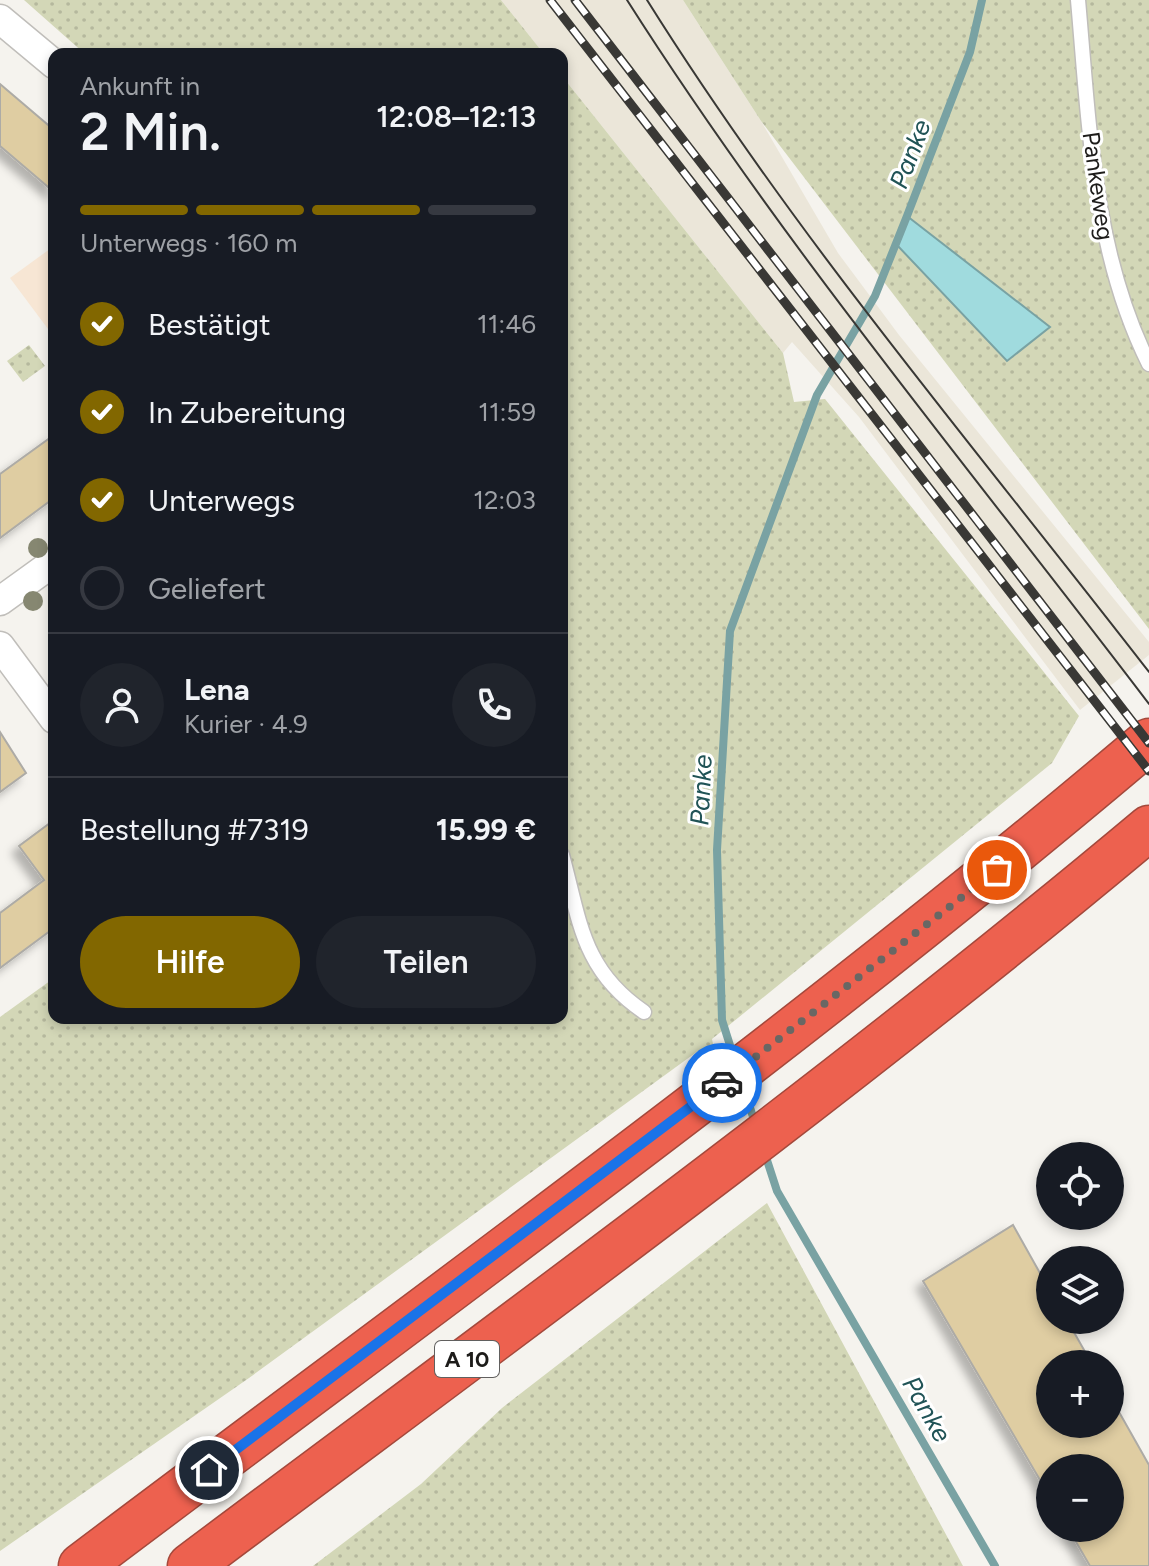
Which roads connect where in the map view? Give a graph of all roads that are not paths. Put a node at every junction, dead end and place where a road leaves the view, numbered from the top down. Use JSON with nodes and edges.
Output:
{"nodes":[{"id":1,"x":1078,"y":0,"type":"edge"},
{"id":2,"x":0,"y":19,"type":"edge"},
{"id":3,"x":48,"y":59,"type":"edge"},
{"id":4,"x":1149,"y":364,"type":"edge"},
{"id":5,"x":48,"y":566,"type":"edge"},
{"id":6,"x":0,"y":601,"type":"edge"},
{"id":7,"x":0,"y":646,"type":"edge"},
{"id":8,"x":48,"y":711,"type":"edge"},
{"id":9,"x":1149,"y":741,"type":"edge"},
{"id":10,"x":1149,"y":828,"type":"edge"},
{"id":11,"x":568,"y":877,"type":"edge"},
{"id":12,"x":644,"y":1012,"type":"dead end"},
{"id":13,"x":81,"y":1566,"type":"edge"},
{"id":14,"x":190,"y":1566,"type":"edge"}],
"edges":[{"from":1,"to":4,"type":"lane","name":"Pankeweg"},
{"from":2,"to":3,"type":"street"},
{"from":5,"to":6,"type":"street"},
{"from":7,"to":8,"type":"street"},
{"from":9,"to":13,"type":"highway","number":"A 10"},
{"from":10,"to":14,"type":"highway","number":"A 10"},
{"from":11,"to":12,"type":"lane"}]}
